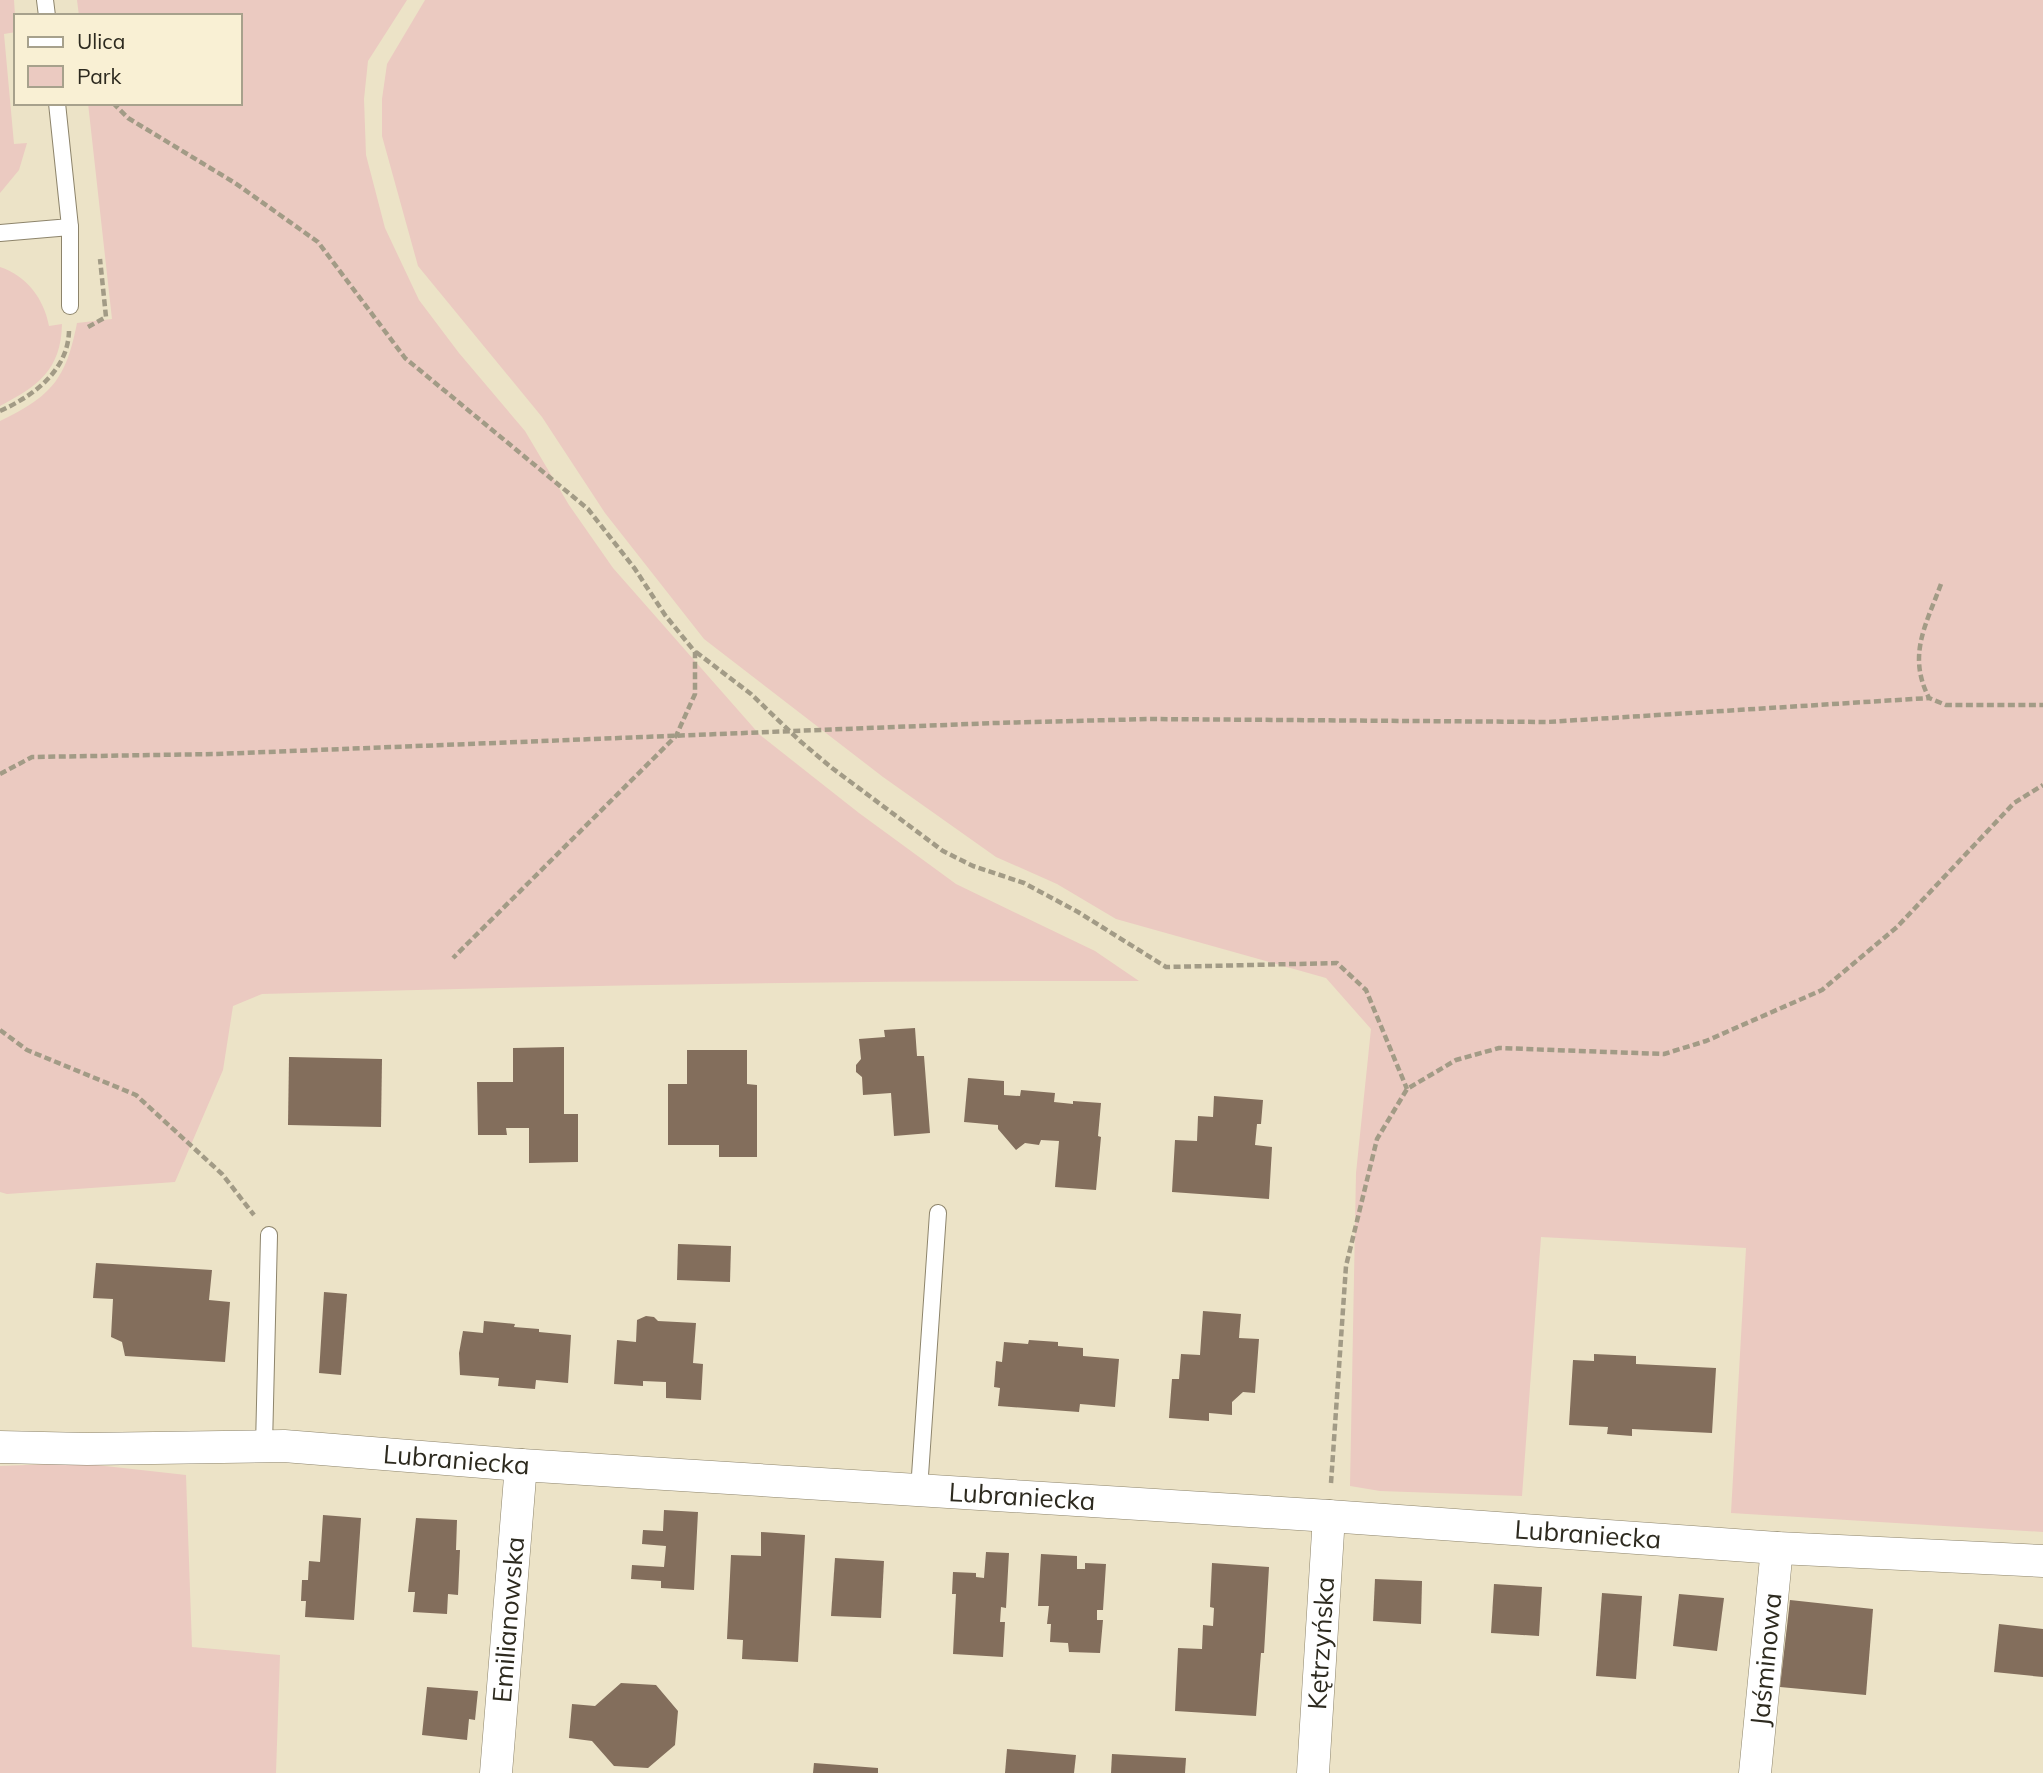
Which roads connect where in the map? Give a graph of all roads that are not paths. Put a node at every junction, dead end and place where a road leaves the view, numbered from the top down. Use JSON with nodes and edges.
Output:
{"nodes":[{"id":1,"x":57,"y":105,"type":"edge"},
{"id":2,"x":70,"y":227,"type":"junction"},
{"id":3,"x":0,"y":233,"type":"edge"},
{"id":4,"x":69,"y":306,"type":"road end"},
{"id":5,"x":938,"y":1213,"type":"dead end"},
{"id":6,"x":269,"y":1235,"type":"dead end"},
{"id":7,"x":264,"y":1446,"type":"junction"},
{"id":8,"x":0,"y":1447,"type":"edge"},
{"id":9,"x":521,"y":1465,"type":"junction"},
{"id":10,"x":919,"y":1490,"type":"junction"},
{"id":11,"x":1329,"y":1516,"type":"junction"},
{"id":12,"x":1777,"y":1548,"type":"junction"},
{"id":13,"x":2043,"y":1561,"type":"edge"},
{"id":14,"x":496,"y":1773,"type":"edge"},
{"id":15,"x":1313,"y":1773,"type":"edge"},
{"id":16,"x":1755,"y":1773,"type":"edge"}],
"edges":[{"from":1,"to":2,"type":"lane"},
{"from":2,"to":3,"type":"lane"},
{"from":2,"to":4,"type":"lane"},
{"from":5,"to":10,"type":"lane"},
{"from":6,"to":7,"type":"lane"},
{"from":7,"to":8,"type":"street","name":"Lubraniecka"},
{"from":7,"to":9,"type":"street","name":"Lubraniecka"},
{"from":9,"to":10,"type":"street","name":"Lubraniecka"},
{"from":9,"to":14,"type":"street","name":"Emilianowska"},
{"from":10,"to":11,"type":"street","name":"Lubraniecka"},
{"from":11,"to":12,"type":"street","name":"Lubraniecka"},
{"from":11,"to":15,"type":"street","name":"Kętrzyńska"},
{"from":12,"to":13,"type":"street","name":"Lubraniecka"},
{"from":12,"to":16,"type":"street","name":"Jaśminowa"}]}
